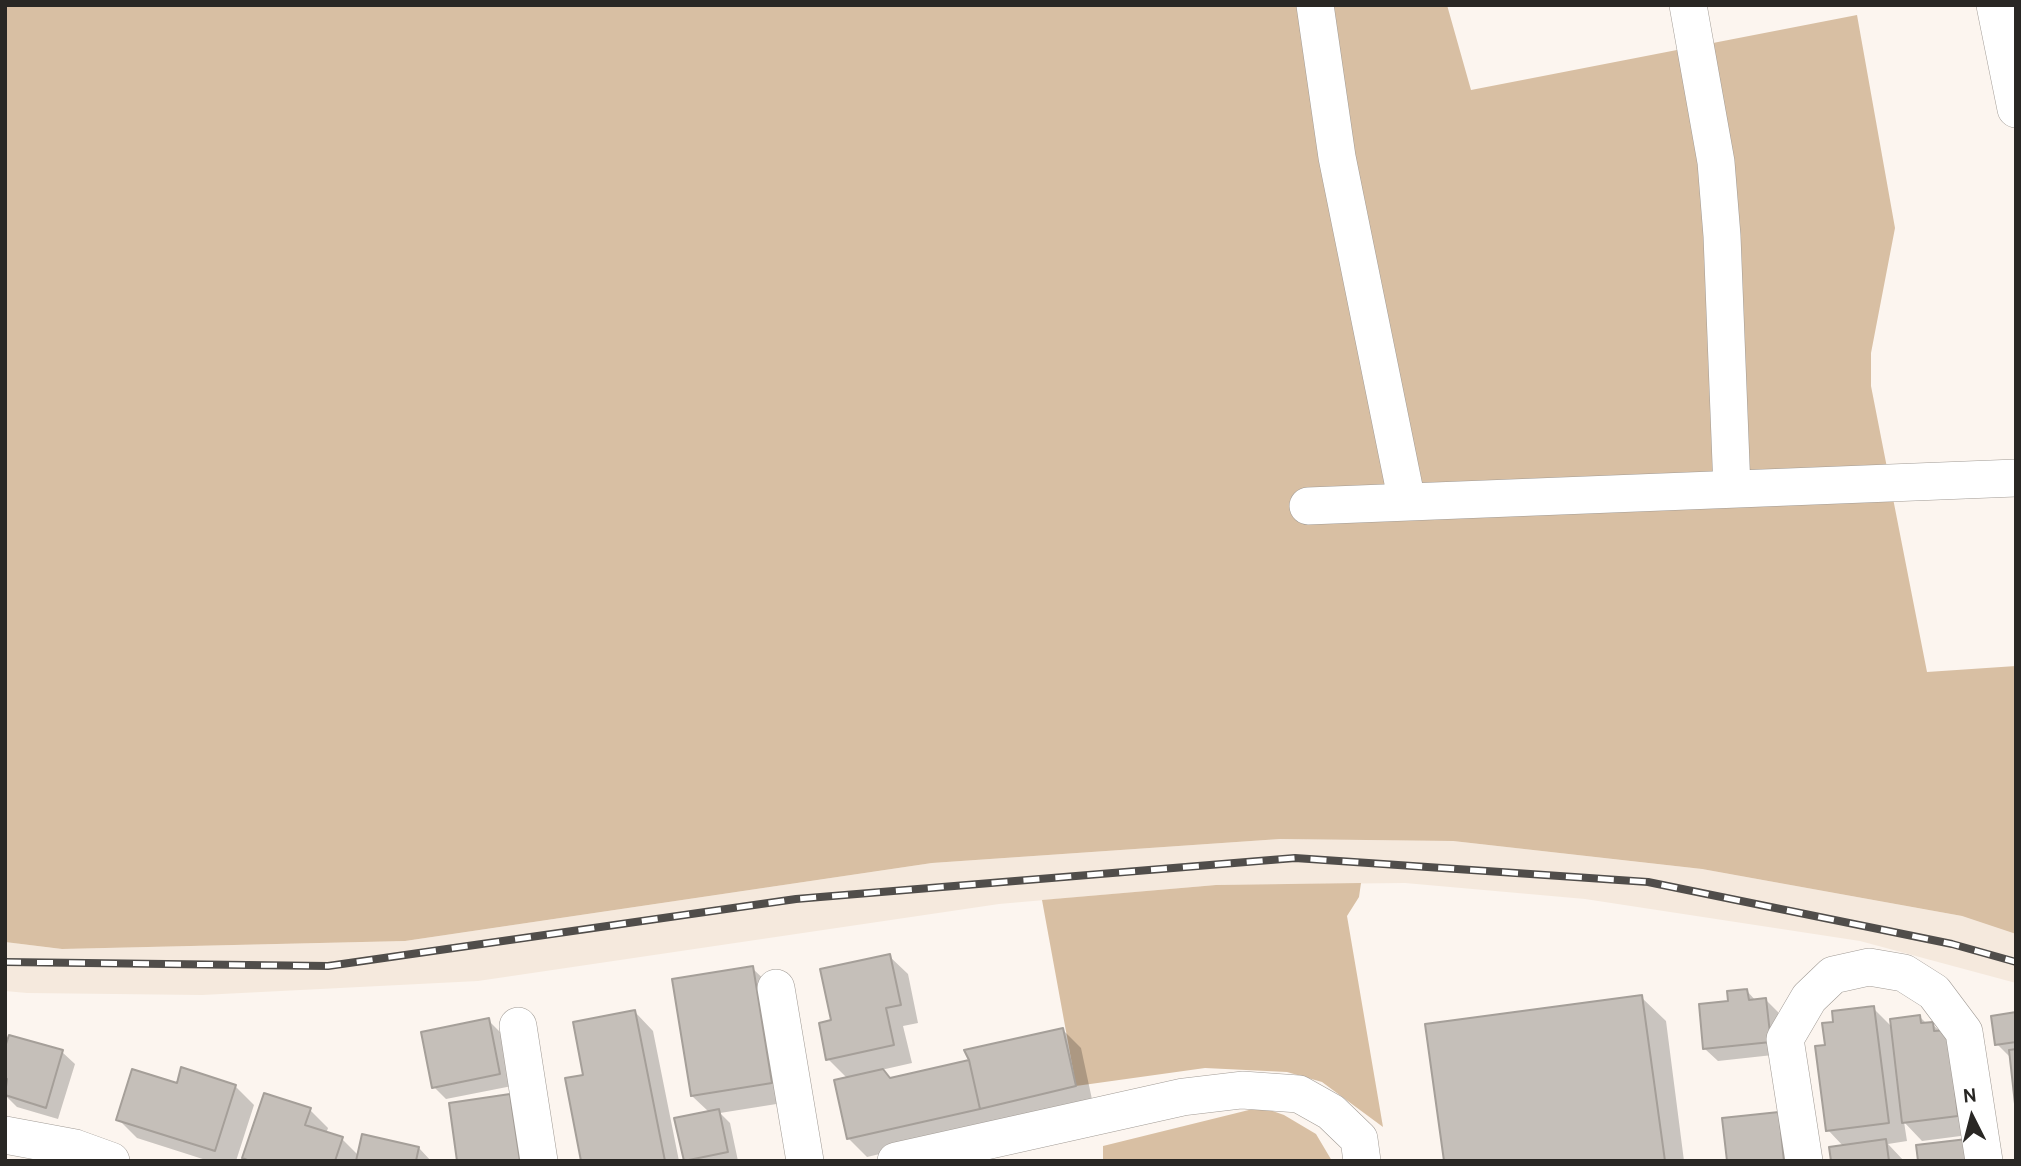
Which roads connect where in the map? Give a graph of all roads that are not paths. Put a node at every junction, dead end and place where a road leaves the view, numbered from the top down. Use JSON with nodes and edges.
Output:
{"nodes":[{"id":1,"x":1315,"y":5,"type":"edge"},
{"id":2,"x":1688,"y":5,"type":"edge"},
{"id":3,"x":1995,"y":5,"type":"edge"},
{"id":4,"x":2016,"y":109,"type":"edge"},
{"id":5,"x":2016,"y":478,"type":"edge"},
{"id":6,"x":1732,"y":489,"type":"junction"},
{"id":7,"x":1407,"y":502,"type":"junction"},
{"id":8,"x":1308,"y":506,"type":"dead end"},
{"id":9,"x":776,"y":988,"type":"dead end"},
{"id":10,"x":518,"y":1026,"type":"dead end"},
{"id":11,"x":5,"y":1135,"type":"edge"},
{"id":12,"x":111,"y":1161,"type":"edge"},
{"id":13,"x":539,"y":1161,"type":"edge"},
{"id":14,"x":806,"y":1161,"type":"edge"},
{"id":15,"x":895,"y":1161,"type":"edge"},
{"id":16,"x":1362,"y":1161,"type":"edge"},
{"id":17,"x":1804,"y":1161,"type":"edge"},
{"id":18,"x":1984,"y":1161,"type":"edge"}],
"edges":[{"from":1,"to":7,"type":"street"},
{"from":2,"to":6,"type":"street"},
{"from":3,"to":4,"type":"street"},
{"from":5,"to":6,"type":"street"},
{"from":6,"to":7,"type":"street"},
{"from":7,"to":8,"type":"street"},
{"from":9,"to":14,"type":"street"},
{"from":10,"to":13,"type":"street"},
{"from":11,"to":12,"type":"street"},
{"from":15,"to":16,"type":"street"},
{"from":17,"to":18,"type":"street"}]}
